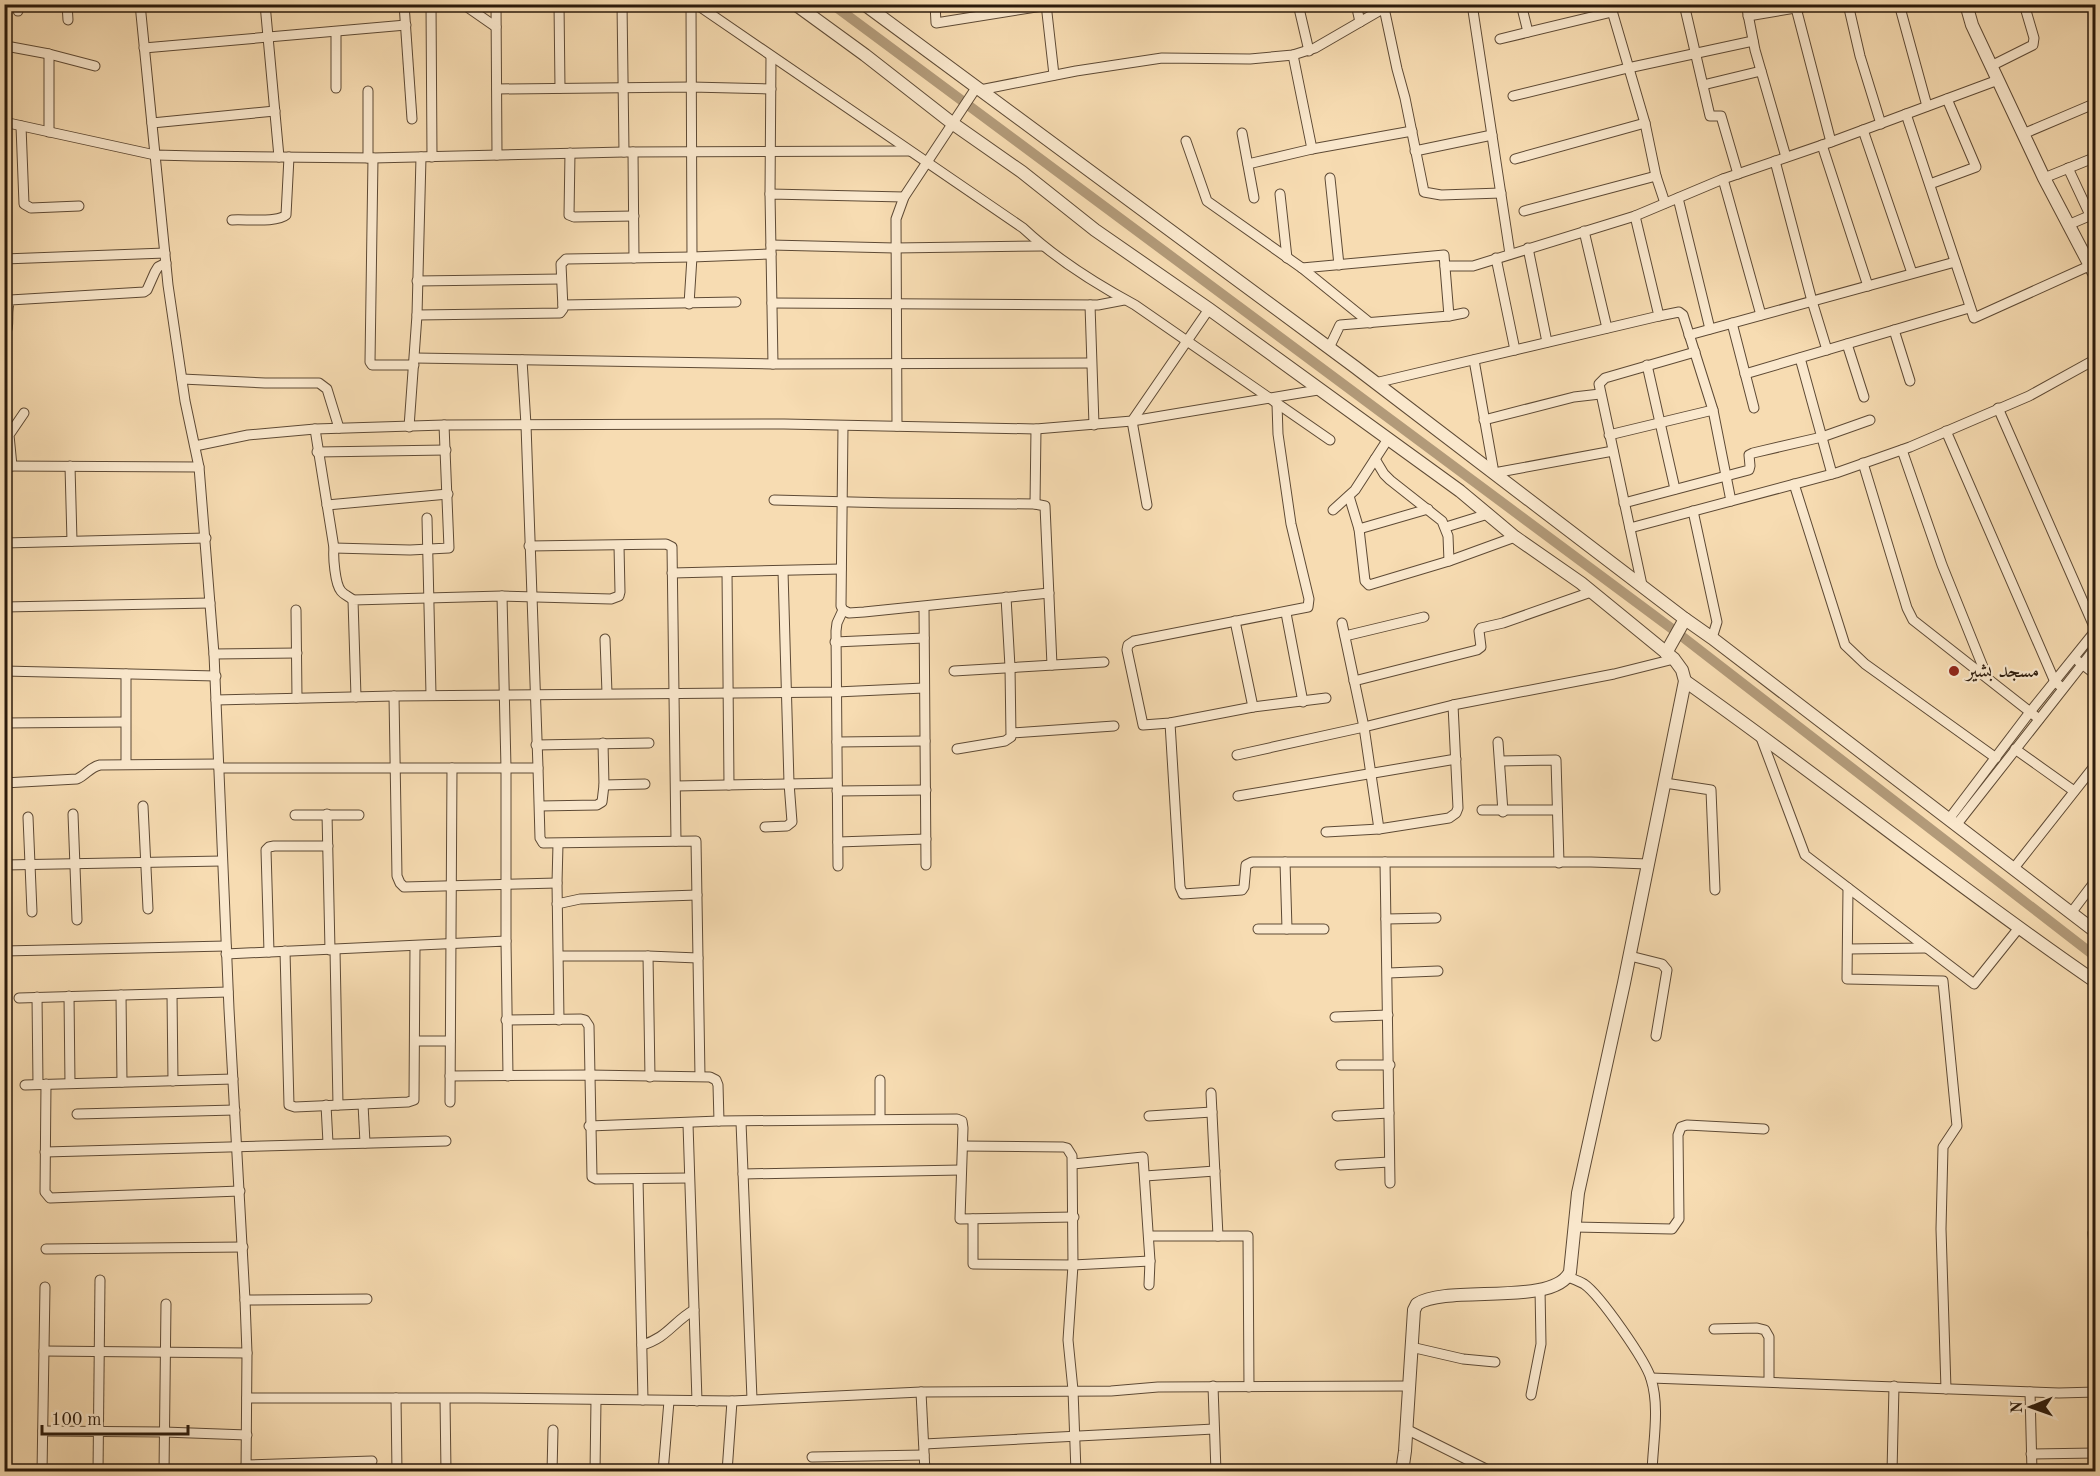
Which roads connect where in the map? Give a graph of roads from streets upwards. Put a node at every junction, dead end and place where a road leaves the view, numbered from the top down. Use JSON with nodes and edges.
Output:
{"nodes":[{"id":1,"x":67,"y":4,"type":"edge"},
{"id":2,"x":140,"y":4,"type":"edge"},
{"id":3,"x":265,"y":4,"type":"edge"},
{"id":4,"x":404,"y":4,"type":"edge"},
{"id":5,"x":430,"y":4,"type":"edge"},
{"id":6,"x":463,"y":4,"type":"edge"},
{"id":7,"x":512,"y":4,"type":"edge"},
{"id":8,"x":559,"y":4,"type":"edge"},
{"id":9,"x":622,"y":4,"type":"edge"},
{"id":10,"x":691,"y":4,"type":"edge"},
{"id":11,"x":696,"y":4,"type":"edge"},
{"id":12,"x":795,"y":4,"type":"edge"},
{"id":13,"x":864,"y":4,"type":"edge"},
{"id":14,"x":934,"y":4,"type":"edge"},
{"id":15,"x":1298,"y":4,"type":"edge"},
{"id":16,"x":1356,"y":4,"type":"edge"},
{"id":17,"x":1472,"y":4,"type":"edge"},
{"id":18,"x":1521,"y":4,"type":"edge"},
{"id":19,"x":1684,"y":4,"type":"edge"},
{"id":20,"x":1746,"y":4,"type":"edge"},
{"id":21,"x":1819,"y":4,"type":"edge"},
{"id":22,"x":1848,"y":4,"type":"edge"},
{"id":23,"x":1899,"y":4,"type":"edge"},
{"id":24,"x":1966,"y":4,"type":"edge"},
{"id":25,"x":2024,"y":4,"type":"edge"},
{"id":26,"x":496,"y":5,"type":"edge"},
{"id":27,"x":1049,"y":5,"type":"edge"},
{"id":28,"x":1387,"y":6,"type":"edge"},
{"id":29,"x":1801,"y":6,"type":"edge"},
{"id":30,"x":1611,"y":8,"type":"edge"},
{"id":31,"x":1748,"y":16,"type":"junction"},
{"id":32,"x":68,"y":21,"type":"dead end"},
{"id":33,"x":1360,"y":22,"type":"junction"},
{"id":34,"x":406,"y":25,"type":"junction"},
{"id":35,"x":496,"y":27,"type":"junction"},
{"id":36,"x":336,"y":32,"type":"junction"},
{"id":37,"x":1528,"y":32,"type":"junction"},
{"id":38,"x":268,"y":38,"type":"junction"},
{"id":39,"x":1500,"y":39,"type":"dead end"},
{"id":40,"x":1753,"y":41,"type":"junction"},
{"id":41,"x":6,"y":46,"type":"edge"},
{"id":42,"x":144,"y":48,"type":"junction"},
{"id":43,"x":1309,"y":51,"type":"junction"},
{"id":44,"x":49,"y":54,"type":"junction"},
{"id":45,"x":1293,"y":55,"type":"junction"},
{"id":46,"x":1696,"y":55,"type":"junction"},
{"id":47,"x":771,"y":57,"type":"junction"},
{"id":48,"x":95,"y":66,"type":"dead end"},
{"id":49,"x":1991,"y":66,"type":"junction"},
{"id":50,"x":1628,"y":68,"type":"junction"},
{"id":51,"x":1761,"y":71,"type":"junction"},
{"id":52,"x":1054,"y":75,"type":"junction"},
{"id":53,"x":1998,"y":80,"type":"junction"},
{"id":54,"x":1703,"y":85,"type":"junction"},
{"id":55,"x":691,"y":87,"type":"junction"},
{"id":56,"x":336,"y":88,"type":"dead end"},
{"id":57,"x":560,"y":88,"type":"junction"},
{"id":58,"x":624,"y":88,"type":"junction"},
{"id":59,"x":497,"y":89,"type":"junction"},
{"id":60,"x":771,"y":89,"type":"junction"},
{"id":61,"x":978,"y":89,"type":"junction"},
{"id":62,"x":368,"y":91,"type":"dead end"},
{"id":63,"x":1513,"y":96,"type":"dead end"},
{"id":64,"x":1947,"y":99,"type":"junction"},
{"id":65,"x":2096,"y":103,"type":"edge"},
{"id":66,"x":1928,"y":106,"type":"junction"},
{"id":67,"x":275,"y":111,"type":"junction"},
{"id":68,"x":1906,"y":114,"type":"junction"},
{"id":69,"x":412,"y":119,"type":"dead end"},
{"id":70,"x":4,"y":122,"type":"edge"},
{"id":71,"x":152,"y":123,"type":"junction"},
{"id":72,"x":952,"y":123,"type":"junction"},
{"id":73,"x":1645,"y":123,"type":"junction"},
{"id":74,"x":1881,"y":124,"type":"junction"},
{"id":75,"x":21,"y":126,"type":"junction"},
{"id":76,"x":1863,"y":130,"type":"junction"},
{"id":77,"x":1412,"y":131,"type":"junction"},
{"id":78,"x":49,"y":132,"type":"junction"},
{"id":79,"x":1242,"y":134,"type":"dead end"},
{"id":80,"x":2023,"y":134,"type":"junction"},
{"id":81,"x":1492,"y":135,"type":"junction"},
{"id":82,"x":1186,"y":141,"type":"dead end"},
{"id":83,"x":1826,"y":144,"type":"junction"},
{"id":84,"x":1312,"y":149,"type":"junction"},
{"id":85,"x":770,"y":151,"type":"junction"},
{"id":86,"x":909,"y":151,"type":"junction"},
{"id":87,"x":1415,"y":151,"type":"junction"},
{"id":88,"x":629,"y":152,"type":"junction"},
{"id":89,"x":690,"y":152,"type":"junction"},
{"id":90,"x":570,"y":153,"type":"junction"},
{"id":91,"x":155,"y":154,"type":"junction"},
{"id":92,"x":497,"y":155,"type":"junction"},
{"id":93,"x":284,"y":157,"type":"junction"},
{"id":94,"x":421,"y":157,"type":"junction"},
{"id":95,"x":432,"y":157,"type":"junction"},
{"id":96,"x":1786,"y":157,"type":"junction"},
{"id":97,"x":2096,"y":157,"type":"edge"},
{"id":98,"x":370,"y":158,"type":"junction"},
{"id":99,"x":1515,"y":159,"type":"dead end"},
{"id":100,"x":1775,"y":161,"type":"junction"},
{"id":101,"x":925,"y":162,"type":"junction"},
{"id":102,"x":1248,"y":164,"type":"junction"},
{"id":103,"x":2068,"y":168,"type":"junction"},
{"id":104,"x":1738,"y":174,"type":"junction"},
{"id":105,"x":1656,"y":176,"type":"junction"},
{"id":106,"x":1330,"y":178,"type":"dead end"},
{"id":107,"x":2044,"y":178,"type":"junction"},
{"id":108,"x":1724,"y":179,"type":"junction"},
{"id":109,"x":1930,"y":184,"type":"junction"},
{"id":110,"x":1501,"y":192,"type":"junction"},
{"id":111,"x":770,"y":194,"type":"junction"},
{"id":112,"x":1280,"y":194,"type":"dead end"},
{"id":113,"x":904,"y":197,"type":"junction"},
{"id":114,"x":1254,"y":198,"type":"dead end"},
{"id":115,"x":1678,"y":198,"type":"junction"},
{"id":116,"x":1665,"y":203,"type":"junction"},
{"id":117,"x":80,"y":206,"type":"dead end"},
{"id":118,"x":1524,"y":211,"type":"dead end"},
{"id":119,"x":2093,"y":214,"type":"edge"},
{"id":120,"x":634,"y":216,"type":"junction"},
{"id":121,"x":1635,"y":216,"type":"junction"},
{"id":122,"x":232,"y":220,"type":"dead end"},
{"id":123,"x":2068,"y":225,"type":"junction"},
{"id":124,"x":1584,"y":231,"type":"junction"},
{"id":125,"x":1042,"y":246,"type":"junction"},
{"id":126,"x":895,"y":248,"type":"junction"},
{"id":127,"x":1528,"y":248,"type":"junction"},
{"id":128,"x":771,"y":249,"type":"junction"},
{"id":129,"x":1509,"y":254,"type":"junction"},
{"id":130,"x":692,"y":257,"type":"junction"},
{"id":131,"x":165,"y":258,"type":"junction"},
{"id":132,"x":634,"y":258,"type":"junction"},
{"id":133,"x":1287,"y":258,"type":"junction"},
{"id":134,"x":1496,"y":258,"type":"junction"},
{"id":135,"x":4,"y":259,"type":"edge"},
{"id":136,"x":1955,"y":262,"type":"junction"},
{"id":137,"x":1339,"y":265,"type":"junction"},
{"id":138,"x":1445,"y":266,"type":"junction"},
{"id":139,"x":2089,"y":266,"type":"junction"},
{"id":140,"x":1302,"y":268,"type":"junction"},
{"id":141,"x":1912,"y":273,"type":"junction"},
{"id":142,"x":2096,"y":278,"type":"edge"},
{"id":143,"x":561,"y":279,"type":"junction"},
{"id":144,"x":417,"y":281,"type":"junction"},
{"id":145,"x":1868,"y":286,"type":"junction"},
{"id":146,"x":1124,"y":300,"type":"junction"},
{"id":147,"x":1812,"y":301,"type":"junction"},
{"id":148,"x":736,"y":302,"type":"dead end"},
{"id":149,"x":772,"y":303,"type":"junction"},
{"id":150,"x":6,"y":304,"type":"edge"},
{"id":151,"x":689,"y":304,"type":"junction"},
{"id":152,"x":895,"y":304,"type":"junction"},
{"id":153,"x":563,"y":305,"type":"junction"},
{"id":154,"x":1090,"y":305,"type":"junction"},
{"id":155,"x":1969,"y":308,"type":"junction"},
{"id":156,"x":1209,"y":309,"type":"junction"},
{"id":157,"x":1464,"y":313,"type":"dead end"},
{"id":158,"x":417,"y":315,"type":"junction"},
{"id":159,"x":1761,"y":315,"type":"junction"},
{"id":160,"x":1449,"y":316,"type":"junction"},
{"id":161,"x":1659,"y":316,"type":"junction"},
{"id":162,"x":1370,"y":323,"type":"junction"},
{"id":163,"x":1732,"y":323,"type":"junction"},
{"id":164,"x":1607,"y":328,"type":"junction"},
{"id":165,"x":1710,"y":329,"type":"junction"},
{"id":166,"x":1894,"y":330,"type":"junction"},
{"id":167,"x":1689,"y":335,"type":"junction"},
{"id":168,"x":4,"y":338,"type":"edge"},
{"id":169,"x":1186,"y":342,"type":"junction"},
{"id":170,"x":1547,"y":342,"type":"junction"},
{"id":171,"x":1847,"y":344,"type":"junction"},
{"id":172,"x":1329,"y":348,"type":"junction"},
{"id":173,"x":1515,"y":350,"type":"junction"},
{"id":174,"x":1827,"y":350,"type":"junction"},
{"id":175,"x":1695,"y":352,"type":"junction"},
{"id":176,"x":1800,"y":358,"type":"junction"},
{"id":177,"x":2096,"y":359,"type":"edge"},
{"id":178,"x":522,"y":360,"type":"junction"},
{"id":179,"x":1474,"y":360,"type":"junction"},
{"id":180,"x":415,"y":362,"type":"junction"},
{"id":181,"x":896,"y":363,"type":"junction"},
{"id":182,"x":1091,"y":363,"type":"junction"},
{"id":183,"x":773,"y":364,"type":"junction"},
{"id":184,"x":1647,"y":366,"type":"junction"},
{"id":185,"x":1745,"y":374,"type":"junction"},
{"id":186,"x":182,"y":379,"type":"junction"},
{"id":187,"x":1910,"y":381,"type":"dead end"},
{"id":188,"x":1375,"y":383,"type":"junction"},
{"id":189,"x":1318,"y":390,"type":"junction"},
{"id":190,"x":1600,"y":394,"type":"junction"},
{"id":191,"x":1864,"y":397,"type":"dead end"},
{"id":192,"x":1274,"y":402,"type":"junction"},
{"id":193,"x":1754,"y":408,"type":"dead end"},
{"id":194,"x":1998,"y":408,"type":"junction"},
{"id":195,"x":1713,"y":410,"type":"junction"},
{"id":196,"x":24,"y":413,"type":"dead end"},
{"id":197,"x":1484,"y":420,"type":"junction"},
{"id":198,"x":1870,"y":420,"type":"dead end"},
{"id":199,"x":1132,"y":421,"type":"junction"},
{"id":200,"x":1659,"y":423,"type":"junction"},
{"id":201,"x":444,"y":425,"type":"junction"},
{"id":202,"x":526,"y":425,"type":"junction"},
{"id":203,"x":1094,"y":425,"type":"junction"},
{"id":204,"x":843,"y":426,"type":"junction"},
{"id":205,"x":897,"y":426,"type":"junction"},
{"id":206,"x":409,"y":427,"type":"junction"},
{"id":207,"x":339,"y":428,"type":"junction"},
{"id":208,"x":315,"y":429,"type":"junction"},
{"id":209,"x":1036,"y":429,"type":"junction"},
{"id":210,"x":1946,"y":431,"type":"junction"},
{"id":211,"x":1609,"y":435,"type":"junction"},
{"id":212,"x":1822,"y":437,"type":"junction"},
{"id":213,"x":1388,"y":439,"type":"junction"},
{"id":214,"x":1330,"y":440,"type":"dead end"},
{"id":215,"x":195,"y":446,"type":"junction"},
{"id":216,"x":446,"y":450,"type":"junction"},
{"id":217,"x":1902,"y":450,"type":"junction"},
{"id":218,"x":1613,"y":451,"type":"junction"},
{"id":219,"x":317,"y":452,"type":"junction"},
{"id":220,"x":1375,"y":459,"type":"junction"},
{"id":221,"x":1863,"y":464,"type":"junction"},
{"id":222,"x":8,"y":466,"type":"edge"},
{"id":223,"x":70,"y":466,"type":"junction"},
{"id":224,"x":199,"y":467,"type":"junction"},
{"id":225,"x":1494,"y":472,"type":"junction"},
{"id":226,"x":1832,"y":474,"type":"junction"},
{"id":227,"x":1726,"y":476,"type":"junction"},
{"id":228,"x":1794,"y":484,"type":"junction"},
{"id":229,"x":1675,"y":489,"type":"junction"},
{"id":230,"x":448,"y":494,"type":"junction"},
{"id":231,"x":1349,"y":496,"type":"junction"},
{"id":232,"x":774,"y":500,"type":"dead end"},
{"id":233,"x":1731,"y":501,"type":"junction"},
{"id":234,"x":842,"y":502,"type":"junction"},
{"id":235,"x":1624,"y":502,"type":"junction"},
{"id":236,"x":1035,"y":504,"type":"junction"},
{"id":237,"x":327,"y":505,"type":"junction"},
{"id":238,"x":1147,"y":505,"type":"dead end"},
{"id":239,"x":1428,"y":509,"type":"junction"},
{"id":240,"x":1333,"y":510,"type":"dead end"},
{"id":241,"x":1693,"y":511,"type":"junction"},
{"id":242,"x":1488,"y":514,"type":"junction"},
{"id":243,"x":427,"y":518,"type":"dead end"},
{"id":244,"x":1446,"y":527,"type":"junction"},
{"id":245,"x":1630,"y":528,"type":"junction"},
{"id":246,"x":1359,"y":529,"type":"junction"},
{"id":247,"x":1515,"y":537,"type":"junction"},
{"id":248,"x":206,"y":538,"type":"junction"},
{"id":249,"x":72,"y":541,"type":"junction"},
{"id":250,"x":5,"y":543,"type":"edge"},
{"id":251,"x":529,"y":546,"type":"junction"},
{"id":252,"x":619,"y":546,"type":"junction"},
{"id":253,"x":334,"y":548,"type":"junction"},
{"id":254,"x":429,"y":549,"type":"junction"},
{"id":255,"x":1449,"y":561,"type":"junction"},
{"id":256,"x":841,"y":569,"type":"junction"},
{"id":257,"x":783,"y":571,"type":"junction"},
{"id":258,"x":727,"y":572,"type":"junction"},
{"id":259,"x":672,"y":573,"type":"junction"},
{"id":260,"x":1642,"y":585,"type":"junction"},
{"id":261,"x":1049,"y":592,"type":"junction"},
{"id":262,"x":1591,"y":592,"type":"junction"},
{"id":263,"x":502,"y":596,"type":"junction"},
{"id":264,"x":430,"y":597,"type":"junction"},
{"id":265,"x":1006,"y":597,"type":"junction"},
{"id":266,"x":531,"y":598,"type":"junction"},
{"id":267,"x":353,"y":600,"type":"junction"},
{"id":268,"x":210,"y":603,"type":"junction"},
{"id":269,"x":5,"y":607,"type":"edge"},
{"id":270,"x":924,"y":607,"type":"junction"},
{"id":271,"x":296,"y":610,"type":"dead end"},
{"id":272,"x":843,"y":610,"type":"junction"},
{"id":273,"x":1286,"y":613,"type":"junction"},
{"id":274,"x":1424,"y":617,"type":"dead end"},
{"id":275,"x":1236,"y":621,"type":"junction"},
{"id":276,"x":1683,"y":622,"type":"junction"},
{"id":277,"x":1341,"y":623,"type":"dead end"},
{"id":278,"x":2095,"y":631,"type":"edge"},
{"id":279,"x":1345,"y":636,"type":"junction"},
{"id":280,"x":924,"y":638,"type":"junction"},
{"id":281,"x":1712,"y":638,"type":"junction"},
{"id":282,"x":606,"y":639,"type":"dead end"},
{"id":283,"x":835,"y":642,"type":"junction"},
{"id":284,"x":2096,"y":647,"type":"edge"},
{"id":285,"x":1670,"y":652,"type":"junction"},
{"id":286,"x":297,"y":653,"type":"junction"},
{"id":287,"x":214,"y":654,"type":"junction"},
{"id":288,"x":2078,"y":661,"type":"junction"},
{"id":289,"x":1104,"y":662,"type":"dead end"},
{"id":290,"x":1052,"y":665,"type":"junction"},
{"id":291,"x":1010,"y":667,"type":"junction"},
{"id":292,"x":4,"y":671,"type":"edge"},
{"id":293,"x":954,"y":671,"type":"dead end"},
{"id":294,"x":126,"y":674,"type":"junction"},
{"id":295,"x":2096,"y":675,"type":"edge"},
{"id":296,"x":216,"y":676,"type":"junction"},
{"id":297,"x":1988,"y":679,"type":"junction"},
{"id":298,"x":1354,"y":681,"type":"junction"},
{"id":299,"x":1685,"y":681,"type":"junction"},
{"id":300,"x":2059,"y":685,"type":"junction"},
{"id":301,"x":924,"y":688,"type":"junction"},
{"id":302,"x":727,"y":692,"type":"junction"},
{"id":303,"x":786,"y":692,"type":"junction"},
{"id":304,"x":836,"y":692,"type":"junction"},
{"id":305,"x":607,"y":693,"type":"junction"},
{"id":306,"x":673,"y":693,"type":"junction"},
{"id":307,"x":534,"y":694,"type":"junction"},
{"id":308,"x":431,"y":695,"type":"junction"},
{"id":309,"x":503,"y":695,"type":"junction"},
{"id":310,"x":394,"y":696,"type":"junction"},
{"id":311,"x":356,"y":697,"type":"junction"},
{"id":312,"x":297,"y":698,"type":"junction"},
{"id":313,"x":1326,"y":698,"type":"dead end"},
{"id":314,"x":216,"y":700,"type":"junction"},
{"id":315,"x":1303,"y":702,"type":"junction"},
{"id":316,"x":1453,"y":705,"type":"junction"},
{"id":317,"x":1252,"y":707,"type":"junction"},
{"id":318,"x":2030,"y":712,"type":"junction"},
{"id":319,"x":2039,"y":719,"type":"junction"},
{"id":320,"x":125,"y":722,"type":"junction"},
{"id":321,"x":4,"y":723,"type":"edge"},
{"id":322,"x":1170,"y":723,"type":"junction"},
{"id":323,"x":1114,"y":726,"type":"dead end"},
{"id":324,"x":1364,"y":727,"type":"junction"},
{"id":325,"x":1012,"y":733,"type":"junction"},
{"id":326,"x":1759,"y":733,"type":"junction"},
{"id":327,"x":925,"y":741,"type":"junction"},
{"id":328,"x":837,"y":742,"type":"junction"},
{"id":329,"x":1498,"y":742,"type":"dead end"},
{"id":330,"x":603,"y":743,"type":"junction"},
{"id":331,"x":649,"y":743,"type":"dead end"},
{"id":332,"x":536,"y":745,"type":"junction"},
{"id":333,"x":957,"y":749,"type":"dead end"},
{"id":334,"x":2015,"y":749,"type":"junction"},
{"id":335,"x":1237,"y":755,"type":"dead end"},
{"id":336,"x":1996,"y":758,"type":"junction"},
{"id":337,"x":1456,"y":759,"type":"junction"},
{"id":338,"x":1500,"y":761,"type":"junction"},
{"id":339,"x":126,"y":764,"type":"junction"},
{"id":340,"x":2096,"y":764,"type":"edge"},
{"id":341,"x":218,"y":766,"type":"junction"},
{"id":342,"x":395,"y":768,"type":"junction"},
{"id":343,"x":452,"y":768,"type":"junction"},
{"id":344,"x":506,"y":768,"type":"junction"},
{"id":345,"x":538,"y":768,"type":"junction"},
{"id":346,"x":1372,"y":773,"type":"junction"},
{"id":347,"x":4,"y":783,"type":"edge"},
{"id":348,"x":789,"y":783,"type":"junction"},
{"id":349,"x":1665,"y":783,"type":"junction"},
{"id":350,"x":645,"y":784,"type":"dead end"},
{"id":351,"x":604,"y":785,"type":"junction"},
{"id":352,"x":729,"y":785,"type":"junction"},
{"id":353,"x":676,"y":786,"type":"junction"},
{"id":354,"x":837,"y":787,"type":"junction"},
{"id":355,"x":926,"y":790,"type":"junction"},
{"id":356,"x":2074,"y":791,"type":"junction"},
{"id":357,"x":1238,"y":796,"type":"dead end"},
{"id":358,"x":143,"y":806,"type":"dead end"},
{"id":359,"x":540,"y":806,"type":"junction"},
{"id":360,"x":1482,"y":810,"type":"dead end"},
{"id":361,"x":1557,"y":810,"type":"junction"},
{"id":362,"x":1503,"y":812,"type":"junction"},
{"id":363,"x":73,"y":814,"type":"dead end"},
{"id":364,"x":327,"y":814,"type":"junction"},
{"id":365,"x":295,"y":815,"type":"dead end"},
{"id":366,"x":359,"y":815,"type":"dead end"},
{"id":367,"x":28,"y":817,"type":"dead end"},
{"id":368,"x":1953,"y":822,"type":"junction"},
{"id":369,"x":765,"y":826,"type":"dead end"},
{"id":370,"x":1380,"y":829,"type":"junction"},
{"id":371,"x":1326,"y":832,"type":"dead end"},
{"id":372,"x":926,"y":839,"type":"junction"},
{"id":373,"x":676,"y":841,"type":"junction"},
{"id":374,"x":838,"y":842,"type":"junction"},
{"id":375,"x":558,"y":844,"type":"junction"},
{"id":376,"x":328,"y":846,"type":"junction"},
{"id":377,"x":222,"y":861,"type":"junction"},
{"id":378,"x":146,"y":862,"type":"junction"},
{"id":379,"x":1285,"y":862,"type":"junction"},
{"id":380,"x":1385,"y":862,"type":"junction"},
{"id":381,"x":1559,"y":863,"type":"junction"},
{"id":382,"x":75,"y":864,"type":"junction"},
{"id":383,"x":1648,"y":864,"type":"junction"},
{"id":384,"x":4,"y":865,"type":"edge"},
{"id":385,"x":30,"y":865,"type":"junction"},
{"id":386,"x":926,"y":865,"type":"dead end"},
{"id":387,"x":838,"y":866,"type":"dead end"},
{"id":388,"x":2013,"y":868,"type":"junction"},
{"id":389,"x":2096,"y":880,"type":"edge"},
{"id":390,"x":557,"y":883,"type":"junction"},
{"id":391,"x":506,"y":884,"type":"junction"},
{"id":392,"x":452,"y":885,"type":"junction"},
{"id":393,"x":1848,"y":888,"type":"junction"},
{"id":394,"x":1715,"y":890,"type":"dead end"},
{"id":395,"x":697,"y":895,"type":"junction"},
{"id":396,"x":557,"y":904,"type":"junction"},
{"id":397,"x":148,"y":909,"type":"dead end"},
{"id":398,"x":32,"y":912,"type":"dead end"},
{"id":399,"x":2070,"y":913,"type":"junction"},
{"id":400,"x":1436,"y":918,"type":"dead end"},
{"id":401,"x":1386,"y":919,"type":"junction"},
{"id":402,"x":77,"y":920,"type":"dead end"},
{"id":403,"x":1258,"y":928,"type":"dead end"},
{"id":404,"x":1287,"y":929,"type":"junction"},
{"id":405,"x":1324,"y":929,"type":"dead end"},
{"id":406,"x":2018,"y":929,"type":"junction"},
{"id":407,"x":2096,"y":932,"type":"edge"},
{"id":408,"x":506,"y":941,"type":"junction"},
{"id":409,"x":451,"y":943,"type":"junction"},
{"id":410,"x":415,"y":946,"type":"junction"},
{"id":411,"x":1926,"y":948,"type":"junction"},
{"id":412,"x":1848,"y":949,"type":"junction"},
{"id":413,"x":226,"y":950,"type":"junction"},
{"id":414,"x":332,"y":950,"type":"junction"},
{"id":415,"x":4,"y":951,"type":"edge"},
{"id":416,"x":285,"y":951,"type":"junction"},
{"id":417,"x":269,"y":952,"type":"junction"},
{"id":418,"x":559,"y":956,"type":"junction"},
{"id":419,"x":648,"y":956,"type":"junction"},
{"id":420,"x":1630,"y":956,"type":"junction"},
{"id":421,"x":698,"y":958,"type":"junction"},
{"id":422,"x":1438,"y":971,"type":"dead end"},
{"id":423,"x":1388,"y":973,"type":"junction"},
{"id":424,"x":2096,"y":982,"type":"edge"},
{"id":425,"x":228,"y":992,"type":"junction"},
{"id":426,"x":172,"y":993,"type":"junction"},
{"id":427,"x":121,"y":995,"type":"junction"},
{"id":428,"x":69,"y":996,"type":"junction"},
{"id":429,"x":37,"y":997,"type":"junction"},
{"id":430,"x":19,"y":998,"type":"dead end"},
{"id":431,"x":1388,"y":1015,"type":"junction"},
{"id":432,"x":1335,"y":1017,"type":"dead end"},
{"id":433,"x":506,"y":1020,"type":"junction"},
{"id":434,"x":559,"y":1020,"type":"junction"},
{"id":435,"x":1656,"y":1036,"type":"dead end"},
{"id":436,"x":415,"y":1041,"type":"junction"},
{"id":437,"x":450,"y":1041,"type":"junction"},
{"id":438,"x":1341,"y":1065,"type":"dead end"},
{"id":439,"x":1390,"y":1065,"type":"junction"},
{"id":440,"x":589,"y":1075,"type":"junction"},
{"id":441,"x":450,"y":1076,"type":"junction"},
{"id":442,"x":508,"y":1076,"type":"junction"},
{"id":443,"x":700,"y":1076,"type":"junction"},
{"id":444,"x":650,"y":1077,"type":"junction"},
{"id":445,"x":233,"y":1079,"type":"junction"},
{"id":446,"x":173,"y":1080,"type":"junction"},
{"id":447,"x":880,"y":1080,"type":"dead end"},
{"id":448,"x":122,"y":1082,"type":"junction"},
{"id":449,"x":70,"y":1083,"type":"junction"},
{"id":450,"x":42,"y":1084,"type":"junction"},
{"id":451,"x":25,"y":1085,"type":"dead end"},
{"id":452,"x":1211,"y":1093,"type":"dead end"},
{"id":453,"x":450,"y":1102,"type":"dead end"},
{"id":454,"x":363,"y":1104,"type":"junction"},
{"id":455,"x":326,"y":1105,"type":"junction"},
{"id":456,"x":338,"y":1105,"type":"junction"},
{"id":457,"x":235,"y":1110,"type":"junction"},
{"id":458,"x":1212,"y":1112,"type":"junction"},
{"id":459,"x":1389,"y":1113,"type":"junction"},
{"id":460,"x":77,"y":1114,"type":"dead end"},
{"id":461,"x":1149,"y":1116,"type":"dead end"},
{"id":462,"x":1337,"y":1116,"type":"dead end"},
{"id":463,"x":880,"y":1119,"type":"junction"},
{"id":464,"x":719,"y":1121,"type":"junction"},
{"id":465,"x":741,"y":1122,"type":"junction"},
{"id":466,"x":688,"y":1124,"type":"junction"},
{"id":467,"x":590,"y":1126,"type":"junction"},
{"id":468,"x":1764,"y":1129,"type":"dead end"},
{"id":469,"x":446,"y":1141,"type":"dead end"},
{"id":470,"x":328,"y":1143,"type":"junction"},
{"id":471,"x":364,"y":1143,"type":"junction"},
{"id":472,"x":237,"y":1145,"type":"junction"},
{"id":473,"x":963,"y":1146,"type":"junction"},
{"id":474,"x":45,"y":1152,"type":"junction"},
{"id":475,"x":1389,"y":1162,"type":"junction"},
{"id":476,"x":1073,"y":1164,"type":"junction"},
{"id":477,"x":1340,"y":1165,"type":"dead end"},
{"id":478,"x":961,"y":1170,"type":"junction"},
{"id":479,"x":1215,"y":1171,"type":"junction"},
{"id":480,"x":743,"y":1174,"type":"junction"},
{"id":481,"x":1145,"y":1176,"type":"junction"},
{"id":482,"x":689,"y":1178,"type":"junction"},
{"id":483,"x":638,"y":1179,"type":"junction"},
{"id":484,"x":1390,"y":1183,"type":"dead end"},
{"id":485,"x":240,"y":1191,"type":"junction"},
{"id":486,"x":1074,"y":1217,"type":"junction"},
{"id":487,"x":973,"y":1219,"type":"junction"},
{"id":488,"x":2096,"y":1226,"type":"edge"},
{"id":489,"x":1574,"y":1227,"type":"junction"},
{"id":490,"x":1149,"y":1236,"type":"junction"},
{"id":491,"x":1218,"y":1236,"type":"junction"},
{"id":492,"x":243,"y":1247,"type":"junction"},
{"id":493,"x":46,"y":1249,"type":"dead end"},
{"id":494,"x":1150,"y":1261,"type":"junction"},
{"id":495,"x":1073,"y":1265,"type":"junction"},
{"id":496,"x":2096,"y":1269,"type":"edge"},
{"id":497,"x":1568,"y":1277,"type":"junction"},
{"id":498,"x":100,"y":1280,"type":"dead end"},
{"id":499,"x":1149,"y":1285,"type":"dead end"},
{"id":500,"x":45,"y":1287,"type":"dead end"},
{"id":501,"x":1540,"y":1289,"type":"junction"},
{"id":502,"x":367,"y":1299,"type":"dead end"},
{"id":503,"x":245,"y":1300,"type":"junction"},
{"id":504,"x":166,"y":1304,"type":"dead end"},
{"id":505,"x":694,"y":1310,"type":"junction"},
{"id":506,"x":1714,"y":1329,"type":"dead end"},
{"id":507,"x":642,"y":1344,"type":"junction"},
{"id":508,"x":1411,"y":1347,"type":"junction"},
{"id":509,"x":44,"y":1351,"type":"junction"},
{"id":510,"x":100,"y":1351,"type":"junction"},
{"id":511,"x":165,"y":1352,"type":"junction"},
{"id":512,"x":247,"y":1353,"type":"junction"},
{"id":513,"x":1495,"y":1362,"type":"dead end"},
{"id":514,"x":1651,"y":1378,"type":"junction"},
{"id":515,"x":1768,"y":1381,"type":"junction"},
{"id":516,"x":1213,"y":1386,"type":"junction"},
{"id":517,"x":1409,"y":1386,"type":"junction"},
{"id":518,"x":1894,"y":1386,"type":"junction"},
{"id":519,"x":1249,"y":1387,"type":"junction"},
{"id":520,"x":1946,"y":1389,"type":"junction"},
{"id":521,"x":1073,"y":1390,"type":"junction"},
{"id":522,"x":921,"y":1392,"type":"junction"},
{"id":523,"x":2030,"y":1392,"type":"junction"},
{"id":524,"x":2096,"y":1392,"type":"edge"},
{"id":525,"x":1531,"y":1395,"type":"dead end"},
{"id":526,"x":247,"y":1398,"type":"junction"},
{"id":527,"x":396,"y":1398,"type":"junction"},
{"id":528,"x":445,"y":1399,"type":"junction"},
{"id":529,"x":752,"y":1399,"type":"junction"},
{"id":530,"x":596,"y":1400,"type":"junction"},
{"id":531,"x":643,"y":1400,"type":"junction"},
{"id":532,"x":669,"y":1401,"type":"junction"},
{"id":533,"x":697,"y":1401,"type":"junction"},
{"id":534,"x":732,"y":1401,"type":"junction"},
{"id":535,"x":1214,"y":1429,"type":"junction"},
{"id":536,"x":1406,"y":1429,"type":"junction"},
{"id":537,"x":553,"y":1430,"type":"dead end"},
{"id":538,"x":43,"y":1431,"type":"junction"},
{"id":539,"x":99,"y":1431,"type":"junction"},
{"id":540,"x":164,"y":1432,"type":"junction"},
{"id":541,"x":247,"y":1435,"type":"junction"},
{"id":542,"x":1075,"y":1436,"type":"junction"},
{"id":543,"x":924,"y":1444,"type":"junction"},
{"id":544,"x":2096,"y":1453,"type":"edge"},
{"id":545,"x":2031,"y":1454,"type":"junction"},
{"id":546,"x":924,"y":1455,"type":"junction"},
{"id":547,"x":812,"y":1457,"type":"dead end"},
{"id":548,"x":372,"y":1461,"type":"dead end"},
{"id":549,"x":246,"y":1468,"type":"edge"},
{"id":550,"x":42,"y":1472,"type":"edge"},
{"id":551,"x":98,"y":1472,"type":"edge"},
{"id":552,"x":164,"y":1472,"type":"edge"},
{"id":553,"x":397,"y":1472,"type":"edge"},
{"id":554,"x":446,"y":1472,"type":"edge"},
{"id":555,"x":552,"y":1472,"type":"edge"},
{"id":556,"x":595,"y":1472,"type":"edge"},
{"id":557,"x":663,"y":1472,"type":"edge"},
{"id":558,"x":727,"y":1472,"type":"edge"},
{"id":559,"x":926,"y":1472,"type":"edge"},
{"id":560,"x":1076,"y":1472,"type":"edge"},
{"id":561,"x":1216,"y":1472,"type":"edge"},
{"id":562,"x":1402,"y":1472,"type":"edge"},
{"id":563,"x":1491,"y":1472,"type":"edge"},
{"id":564,"x":1652,"y":1472,"type":"edge"},
{"id":565,"x":1892,"y":1472,"type":"edge"},
{"id":566,"x":2032,"y":1472,"type":"edge"}],
"edges":[{"from":1,"to":32,"type":"street"},
{"from":2,"to":42,"type":"street"},
{"from":3,"to":38,"type":"street"},
{"from":4,"to":34,"type":"street"},
{"from":5,"to":95,"type":"street"},
{"from":6,"to":35,"type":"street"},
{"from":7,"to":26,"type":"street"},
{"from":8,"to":57,"type":"street"},
{"from":9,"to":58,"type":"street"},
{"from":10,"to":55,"type":"street"},
{"from":11,"to":47,"type":"street"},
{"from":12,"to":72,"type":"street"},
{"from":13,"to":61,"type":"street"},
{"from":14,"to":27,"type":"street"},
{"from":15,"to":43,"type":"street"},
{"from":16,"to":33,"type":"street"},
{"from":17,"to":81,"type":"street"},
{"from":18,"to":37,"type":"street"},
{"from":19,"to":46,"type":"street"},
{"from":20,"to":31,"type":"street"},
{"from":21,"to":29,"type":"street"},
{"from":22,"to":74,"type":"street"},
{"from":23,"to":66,"type":"street"},
{"from":24,"to":49,"type":"street"},
{"from":25,"to":49,"type":"street"},
{"from":26,"to":35,"type":"street"},
{"from":27,"to":52,"type":"street"},
{"from":28,"to":33,"type":"street"},
{"from":28,"to":77,"type":"street"},
{"from":29,"to":31,"type":"street"},
{"from":29,"to":83,"type":"street"},
{"from":30,"to":37,"type":"street"},
{"from":30,"to":50,"type":"street"},
{"from":31,"to":40,"type":"street"},
{"from":33,"to":43,"type":"street"},
{"from":34,"to":36,"type":"street"},
{"from":34,"to":69,"type":"street"},
{"from":35,"to":59,"type":"street"},
{"from":36,"to":38,"type":"street"},
{"from":36,"to":56,"type":"street"},
{"from":37,"to":39,"type":"street"},
{"from":38,"to":42,"type":"street"},
{"from":38,"to":67,"type":"street"},
{"from":40,"to":46,"type":"street"},
{"from":40,"to":51,"type":"street"},
{"from":41,"to":44,"type":"street"},
{"from":42,"to":71,"type":"street"},
{"from":43,"to":45,"type":"street"},
{"from":44,"to":48,"type":"street"},
{"from":44,"to":78,"type":"street"},
{"from":45,"to":52,"type":"street"},
{"from":45,"to":84,"type":"street"},
{"from":46,"to":50,"type":"street"},
{"from":46,"to":54,"type":"street"},
{"from":47,"to":60,"type":"street"},
{"from":47,"to":86,"type":"street"},
{"from":49,"to":53,"type":"street"},
{"from":50,"to":63,"type":"street"},
{"from":50,"to":73,"type":"street"},
{"from":51,"to":54,"type":"street"},
{"from":51,"to":96,"type":"street"},
{"from":52,"to":61,"type":"street"},
{"from":53,"to":64,"type":"street"},
{"from":53,"to":80,"type":"street"},
{"from":54,"to":104,"type":"street"},
{"from":55,"to":58,"type":"street"},
{"from":55,"to":60,"type":"street"},
{"from":55,"to":89,"type":"street"},
{"from":57,"to":58,"type":"street"},
{"from":57,"to":59,"type":"street"},
{"from":58,"to":88,"type":"street"},
{"from":59,"to":92,"type":"street"},
{"from":60,"to":85,"type":"street"},
{"from":61,"to":72,"type":"street"},
{"from":61,"to":172,"type":"street"},
{"from":62,"to":98,"type":"street"},
{"from":64,"to":66,"type":"street"},
{"from":64,"to":109,"type":"street"},
{"from":65,"to":80,"type":"street"},
{"from":66,"to":68,"type":"street"},
{"from":67,"to":71,"type":"street"},
{"from":67,"to":93,"type":"street"},
{"from":68,"to":74,"type":"street"},
{"from":68,"to":109,"type":"street"},
{"from":70,"to":75,"type":"street"},
{"from":71,"to":91,"type":"street"},
{"from":72,"to":101,"type":"street"},
{"from":72,"to":156,"type":"street"},
{"from":73,"to":99,"type":"street"},
{"from":73,"to":105,"type":"street"},
{"from":74,"to":76,"type":"street"},
{"from":75,"to":78,"type":"street"},
{"from":75,"to":117,"type":"street"},
{"from":76,"to":83,"type":"street"},
{"from":76,"to":141,"type":"street"},
{"from":77,"to":84,"type":"street"},
{"from":77,"to":87,"type":"street"},
{"from":78,"to":91,"type":"street"},
{"from":79,"to":102,"type":"street"},
{"from":80,"to":107,"type":"street"},
{"from":81,"to":87,"type":"street"},
{"from":81,"to":110,"type":"street"},
{"from":82,"to":133,"type":"street"},
{"from":83,"to":96,"type":"street"},
{"from":83,"to":145,"type":"street"},
{"from":84,"to":102,"type":"street"},
{"from":85,"to":86,"type":"street"},
{"from":85,"to":89,"type":"street"},
{"from":85,"to":111,"type":"street"},
{"from":86,"to":101,"type":"street"},
{"from":87,"to":110,"type":"street"},
{"from":88,"to":89,"type":"street"},
{"from":88,"to":90,"type":"street"},
{"from":88,"to":120,"type":"street"},
{"from":89,"to":130,"type":"street"},
{"from":90,"to":92,"type":"street"},
{"from":90,"to":120,"type":"street"},
{"from":91,"to":93,"type":"street"},
{"from":91,"to":131,"type":"street"},
{"from":92,"to":95,"type":"street"},
{"from":93,"to":98,"type":"street"},
{"from":93,"to":122,"type":"street"},
{"from":94,"to":95,"type":"street"},
{"from":94,"to":98,"type":"street"},
{"from":94,"to":144,"type":"street"},
{"from":96,"to":100,"type":"street"},
{"from":97,"to":103,"type":"street"},
{"from":98,"to":180,"type":"street"},
{"from":100,"to":104,"type":"street"},
{"from":100,"to":147,"type":"street"},
{"from":101,"to":113,"type":"street"},
{"from":101,"to":125,"type":"street"},
{"from":102,"to":114,"type":"street"},
{"from":103,"to":107,"type":"street"},
{"from":103,"to":119,"type":"street"},
{"from":104,"to":108,"type":"street"},
{"from":105,"to":116,"type":"street"},
{"from":105,"to":118,"type":"street"},
{"from":106,"to":137,"type":"street"},
{"from":107,"to":123,"type":"street"},
{"from":108,"to":115,"type":"street"},
{"from":108,"to":159,"type":"street"},
{"from":109,"to":136,"type":"street"},
{"from":110,"to":129,"type":"street"},
{"from":111,"to":113,"type":"street"},
{"from":111,"to":128,"type":"street"},
{"from":112,"to":133,"type":"street"},
{"from":113,"to":126,"type":"street"},
{"from":115,"to":116,"type":"street"},
{"from":115,"to":165,"type":"street"},
{"from":116,"to":121,"type":"street"},
{"from":119,"to":123,"type":"street"},
{"from":120,"to":132,"type":"street"},
{"from":121,"to":124,"type":"street"},
{"from":121,"to":161,"type":"street"},
{"from":123,"to":139,"type":"street"},
{"from":124,"to":127,"type":"street"},
{"from":124,"to":164,"type":"street"},
{"from":125,"to":126,"type":"street"},
{"from":125,"to":146,"type":"street"},
{"from":126,"to":128,"type":"street"},
{"from":126,"to":152,"type":"street"},
{"from":127,"to":129,"type":"street"},
{"from":127,"to":170,"type":"street"},
{"from":128,"to":130,"type":"street"},
{"from":128,"to":149,"type":"street"},
{"from":129,"to":134,"type":"street"},
{"from":130,"to":132,"type":"street"},
{"from":130,"to":151,"type":"street"},
{"from":131,"to":135,"type":"street"},
{"from":131,"to":150,"type":"street"},
{"from":131,"to":186,"type":"street"},
{"from":132,"to":143,"type":"street"},
{"from":133,"to":140,"type":"street"},
{"from":134,"to":138,"type":"street"},
{"from":134,"to":173,"type":"street"},
{"from":136,"to":141,"type":"street"},
{"from":136,"to":155,"type":"street"},
{"from":137,"to":138,"type":"street"},
{"from":137,"to":140,"type":"street"},
{"from":138,"to":160,"type":"street"},
{"from":139,"to":142,"type":"street"},
{"from":139,"to":155,"type":"street"},
{"from":140,"to":162,"type":"street"},
{"from":141,"to":145,"type":"street"},
{"from":143,"to":144,"type":"street"},
{"from":143,"to":153,"type":"street"},
{"from":144,"to":158,"type":"street"},
{"from":145,"to":147,"type":"street"},
{"from":146,"to":154,"type":"street"},
{"from":146,"to":169,"type":"street"},
{"from":147,"to":159,"type":"street"},
{"from":147,"to":174,"type":"street"},
{"from":148,"to":151,"type":"street"},
{"from":149,"to":152,"type":"street"},
{"from":149,"to":183,"type":"street"},
{"from":150,"to":168,"type":"street"},
{"from":151,"to":153,"type":"street"},
{"from":152,"to":154,"type":"street"},
{"from":152,"to":181,"type":"street"},
{"from":153,"to":158,"type":"street"},
{"from":154,"to":182,"type":"street"},
{"from":155,"to":166,"type":"street"},
{"from":156,"to":169,"type":"street"},
{"from":156,"to":189,"type":"street"},
{"from":157,"to":160,"type":"street"},
{"from":158,"to":180,"type":"street"},
{"from":159,"to":163,"type":"street"},
{"from":160,"to":162,"type":"street"},
{"from":161,"to":164,"type":"street"},
{"from":161,"to":167,"type":"street"},
{"from":162,"to":172,"type":"street"},
{"from":163,"to":165,"type":"street"},
{"from":163,"to":185,"type":"street"},
{"from":164,"to":170,"type":"street"},
{"from":165,"to":167,"type":"street"},
{"from":166,"to":171,"type":"street"},
{"from":166,"to":187,"type":"street"},
{"from":167,"to":175,"type":"street"},
{"from":169,"to":192,"type":"street"},
{"from":169,"to":199,"type":"street"},
{"from":170,"to":173,"type":"street"},
{"from":171,"to":174,"type":"street"},
{"from":171,"to":191,"type":"street"},
{"from":172,"to":188,"type":"street"},
{"from":173,"to":179,"type":"street"},
{"from":174,"to":176,"type":"street"},
{"from":175,"to":184,"type":"street"},
{"from":175,"to":195,"type":"street"},
{"from":176,"to":185,"type":"street"},
{"from":176,"to":212,"type":"street"},
{"from":177,"to":194,"type":"street"},
{"from":178,"to":180,"type":"street"},
{"from":178,"to":183,"type":"street"},
{"from":178,"to":202,"type":"street"},
{"from":179,"to":188,"type":"street"},
{"from":179,"to":197,"type":"street"},
{"from":180,"to":206,"type":"street"},
{"from":181,"to":182,"type":"street"},
{"from":181,"to":183,"type":"street"},
{"from":181,"to":205,"type":"street"},
{"from":182,"to":203,"type":"street"},
{"from":184,"to":190,"type":"street"},
{"from":184,"to":200,"type":"street"},
{"from":185,"to":193,"type":"street"},
{"from":186,"to":207,"type":"street"},
{"from":186,"to":215,"type":"street"},
{"from":188,"to":225,"type":"street"},
{"from":189,"to":192,"type":"street"},
{"from":189,"to":213,"type":"street"},
{"from":190,"to":197,"type":"street"},
{"from":190,"to":211,"type":"street"},
{"from":192,"to":199,"type":"street"},
{"from":192,"to":214,"type":"street"},
{"from":192,"to":273,"type":"street"},
{"from":194,"to":210,"type":"street"},
{"from":194,"to":278,"type":"street"},
{"from":195,"to":200,"type":"street"},
{"from":195,"to":227,"type":"street"},
{"from":196,"to":222,"type":"street"},
{"from":197,"to":225,"type":"street"},
{"from":198,"to":212,"type":"street"},
{"from":199,"to":203,"type":"street"},
{"from":199,"to":238,"type":"street"},
{"from":200,"to":211,"type":"street"},
{"from":200,"to":229,"type":"street"},
{"from":201,"to":202,"type":"street"},
{"from":201,"to":206,"type":"street"},
{"from":201,"to":216,"type":"street"},
{"from":202,"to":204,"type":"street"},
{"from":202,"to":251,"type":"street"},
{"from":203,"to":209,"type":"street"},
{"from":204,"to":205,"type":"street"},
{"from":204,"to":234,"type":"street"},
{"from":205,"to":209,"type":"street"},
{"from":206,"to":207,"type":"street"},
{"from":207,"to":208,"type":"street"},
{"from":208,"to":215,"type":"street"},
{"from":208,"to":219,"type":"street"},
{"from":209,"to":236,"type":"street"},
{"from":210,"to":217,"type":"street"},
{"from":210,"to":300,"type":"street"},
{"from":211,"to":218,"type":"street"},
{"from":212,"to":226,"type":"street"},
{"from":212,"to":227,"type":"street"},
{"from":213,"to":220,"type":"street"},
{"from":213,"to":242,"type":"street"},
{"from":215,"to":224,"type":"street"},
{"from":216,"to":219,"type":"street"},
{"from":216,"to":230,"type":"street"},
{"from":217,"to":221,"type":"street"},
{"from":217,"to":297,"type":"street"},
{"from":218,"to":225,"type":"street"},
{"from":218,"to":235,"type":"street"},
{"from":219,"to":237,"type":"street"},
{"from":220,"to":231,"type":"street"},
{"from":220,"to":239,"type":"street"},
{"from":221,"to":226,"type":"street"},
{"from":221,"to":297,"type":"street"},
{"from":222,"to":223,"type":"street"},
{"from":223,"to":224,"type":"street"},
{"from":223,"to":249,"type":"street"},
{"from":224,"to":248,"type":"street"},
{"from":225,"to":260,"type":"street"},
{"from":226,"to":228,"type":"street"},
{"from":227,"to":229,"type":"street"},
{"from":227,"to":233,"type":"street"},
{"from":228,"to":233,"type":"street"},
{"from":228,"to":336,"type":"street"},
{"from":229,"to":235,"type":"street"},
{"from":230,"to":237,"type":"street"},
{"from":230,"to":254,"type":"street"},
{"from":231,"to":240,"type":"street"},
{"from":231,"to":246,"type":"street"},
{"from":232,"to":234,"type":"street"},
{"from":233,"to":241,"type":"street"},
{"from":234,"to":236,"type":"street"},
{"from":234,"to":256,"type":"street"},
{"from":235,"to":245,"type":"street"},
{"from":236,"to":261,"type":"street"},
{"from":237,"to":253,"type":"street"},
{"from":239,"to":244,"type":"street"},
{"from":239,"to":246,"type":"street"},
{"from":241,"to":245,"type":"street"},
{"from":241,"to":281,"type":"street"},
{"from":242,"to":244,"type":"street"},
{"from":242,"to":247,"type":"street"},
{"from":243,"to":254,"type":"street"},
{"from":244,"to":255,"type":"street"},
{"from":245,"to":260,"type":"street"},
{"from":246,"to":255,"type":"street"},
{"from":247,"to":255,"type":"street"},
{"from":247,"to":262,"type":"street"},
{"from":248,"to":249,"type":"street"},
{"from":248,"to":268,"type":"street"},
{"from":249,"to":250,"type":"street"},
{"from":250,"to":269,"type":"street"},
{"from":251,"to":252,"type":"street"},
{"from":251,"to":266,"type":"street"},
{"from":252,"to":259,"type":"street"},
{"from":252,"to":266,"type":"street"},
{"from":253,"to":254,"type":"street"},
{"from":253,"to":267,"type":"street"},
{"from":254,"to":264,"type":"street"},
{"from":256,"to":257,"type":"street"},
{"from":256,"to":272,"type":"street"},
{"from":257,"to":258,"type":"street"},
{"from":257,"to":303,"type":"street"},
{"from":258,"to":259,"type":"street"},
{"from":258,"to":302,"type":"street"},
{"from":259,"to":306,"type":"street"},
{"from":260,"to":276,"type":"street"},
{"from":261,"to":265,"type":"street"},
{"from":261,"to":290,"type":"street"},
{"from":262,"to":285,"type":"street"},
{"from":262,"to":298,"type":"street"},
{"from":263,"to":264,"type":"street"},
{"from":263,"to":266,"type":"street"},
{"from":263,"to":309,"type":"street"},
{"from":264,"to":267,"type":"street"},
{"from":264,"to":308,"type":"street"},
{"from":265,"to":270,"type":"street"},
{"from":265,"to":291,"type":"street"},
{"from":266,"to":307,"type":"street"},
{"from":267,"to":311,"type":"street"},
{"from":268,"to":269,"type":"street"},
{"from":268,"to":287,"type":"street"},
{"from":270,"to":272,"type":"street"},
{"from":270,"to":280,"type":"street"},
{"from":271,"to":286,"type":"street"},
{"from":272,"to":283,"type":"street"},
{"from":273,"to":275,"type":"street"},
{"from":273,"to":315,"type":"street"},
{"from":274,"to":279,"type":"street"},
{"from":275,"to":317,"type":"street"},
{"from":275,"to":322,"type":"street"},
{"from":276,"to":281,"type":"street"},
{"from":276,"to":285,"type":"street"},
{"from":277,"to":279,"type":"street"},
{"from":278,"to":288,"type":"street"},
{"from":279,"to":298,"type":"street"},
{"from":280,"to":283,"type":"street"},
{"from":280,"to":301,"type":"street"},
{"from":281,"to":368,"type":"street"},
{"from":282,"to":305,"type":"street"},
{"from":283,"to":304,"type":"street"},
{"from":284,"to":288,"type":"street"},
{"from":285,"to":299,"type":"street"},
{"from":285,"to":316,"type":"street"},
{"from":286,"to":287,"type":"street"},
{"from":286,"to":312,"type":"street"},
{"from":287,"to":296,"type":"street"},
{"from":288,"to":295,"type":"street"},
{"from":288,"to":300,"type":"street"},
{"from":289,"to":290,"type":"street"},
{"from":290,"to":291,"type":"street"},
{"from":291,"to":293,"type":"street"},
{"from":291,"to":325,"type":"street"},
{"from":292,"to":294,"type":"street"},
{"from":294,"to":296,"type":"street"},
{"from":294,"to":320,"type":"street"},
{"from":296,"to":314,"type":"street"},
{"from":297,"to":318,"type":"street"},
{"from":298,"to":324,"type":"street"},
{"from":299,"to":326,"type":"street"},
{"from":299,"to":349,"type":"street"},
{"from":300,"to":318,"type":"street"},
{"from":300,"to":319,"type":"street"},
{"from":301,"to":304,"type":"street"},
{"from":301,"to":327,"type":"street"},
{"from":302,"to":303,"type":"street"},
{"from":302,"to":306,"type":"street"},
{"from":302,"to":352,"type":"street"},
{"from":303,"to":304,"type":"street"},
{"from":303,"to":348,"type":"street"},
{"from":304,"to":328,"type":"street"},
{"from":305,"to":306,"type":"street"},
{"from":305,"to":307,"type":"street"},
{"from":306,"to":353,"type":"street"},
{"from":307,"to":309,"type":"street"},
{"from":307,"to":332,"type":"street"},
{"from":308,"to":309,"type":"street"},
{"from":308,"to":310,"type":"street"},
{"from":309,"to":344,"type":"street"},
{"from":310,"to":311,"type":"street"},
{"from":310,"to":342,"type":"street"},
{"from":311,"to":312,"type":"street"},
{"from":312,"to":314,"type":"street"},
{"from":313,"to":315,"type":"street"},
{"from":314,"to":341,"type":"street"},
{"from":315,"to":317,"type":"street"},
{"from":316,"to":324,"type":"street"},
{"from":316,"to":337,"type":"street"},
{"from":317,"to":322,"type":"street"},
{"from":318,"to":319,"type":"street"},
{"from":318,"to":336,"type":"street"},
{"from":319,"to":334,"type":"street"},
{"from":320,"to":321,"type":"street"},
{"from":320,"to":339,"type":"street"},
{"from":322,"to":379,"type":"street"},
{"from":323,"to":325,"type":"street"},
{"from":324,"to":335,"type":"street"},
{"from":324,"to":346,"type":"street"},
{"from":325,"to":333,"type":"street"},
{"from":326,"to":393,"type":"street"},
{"from":326,"to":406,"type":"street"},
{"from":327,"to":328,"type":"street"},
{"from":327,"to":355,"type":"street"},
{"from":328,"to":354,"type":"street"},
{"from":329,"to":338,"type":"street"},
{"from":330,"to":331,"type":"street"},
{"from":330,"to":332,"type":"street"},
{"from":330,"to":351,"type":"street"},
{"from":332,"to":345,"type":"street"},
{"from":334,"to":356,"type":"street"},
{"from":334,"to":368,"type":"street"},
{"from":336,"to":368,"type":"street"},
{"from":337,"to":346,"type":"street"},
{"from":337,"to":370,"type":"street"},
{"from":338,"to":361,"type":"street"},
{"from":338,"to":362,"type":"street"},
{"from":339,"to":341,"type":"street"},
{"from":339,"to":347,"type":"street"},
{"from":340,"to":356,"type":"street"},
{"from":341,"to":342,"type":"street"},
{"from":341,"to":377,"type":"street"},
{"from":342,"to":343,"type":"street"},
{"from":342,"to":392,"type":"street"},
{"from":343,"to":344,"type":"street"},
{"from":343,"to":392,"type":"street"},
{"from":344,"to":345,"type":"street"},
{"from":344,"to":391,"type":"street"},
{"from":345,"to":359,"type":"street"},
{"from":346,"to":357,"type":"street"},
{"from":346,"to":370,"type":"street"},
{"from":348,"to":352,"type":"street"},
{"from":348,"to":354,"type":"street"},
{"from":348,"to":369,"type":"street"},
{"from":349,"to":383,"type":"street"},
{"from":349,"to":394,"type":"street"},
{"from":350,"to":351,"type":"street"},
{"from":351,"to":359,"type":"street"},
{"from":352,"to":353,"type":"street"},
{"from":353,"to":373,"type":"street"},
{"from":354,"to":355,"type":"street"},
{"from":354,"to":374,"type":"street"},
{"from":355,"to":372,"type":"street"},
{"from":356,"to":388,"type":"street"},
{"from":358,"to":378,"type":"street"},
{"from":359,"to":375,"type":"street"},
{"from":360,"to":362,"type":"street"},
{"from":361,"to":362,"type":"street"},
{"from":361,"to":381,"type":"street"},
{"from":363,"to":382,"type":"street"},
{"from":364,"to":365,"type":"street"},
{"from":364,"to":366,"type":"street"},
{"from":364,"to":376,"type":"street"},
{"from":367,"to":385,"type":"street"},
{"from":368,"to":388,"type":"street"},
{"from":370,"to":371,"type":"street"},
{"from":372,"to":374,"type":"street"},
{"from":372,"to":386,"type":"street"},
{"from":373,"to":375,"type":"street"},
{"from":373,"to":395,"type":"street"},
{"from":374,"to":387,"type":"street"},
{"from":375,"to":390,"type":"street"},
{"from":376,"to":414,"type":"street"},
{"from":376,"to":417,"type":"street"},
{"from":377,"to":378,"type":"street"},
{"from":377,"to":413,"type":"street"},
{"from":378,"to":382,"type":"street"},
{"from":378,"to":397,"type":"street"},
{"from":379,"to":380,"type":"street"},
{"from":379,"to":404,"type":"street"},
{"from":380,"to":381,"type":"street"},
{"from":380,"to":401,"type":"street"},
{"from":381,"to":383,"type":"street"},
{"from":382,"to":385,"type":"street"},
{"from":382,"to":402,"type":"street"},
{"from":383,"to":420,"type":"street"},
{"from":384,"to":385,"type":"street"},
{"from":385,"to":398,"type":"street"},
{"from":388,"to":399,"type":"street"},
{"from":389,"to":399,"type":"street"},
{"from":390,"to":391,"type":"street"},
{"from":390,"to":396,"type":"street"},
{"from":391,"to":392,"type":"street"},
{"from":391,"to":408,"type":"street"},
{"from":392,"to":409,"type":"street"},
{"from":393,"to":411,"type":"street"},
{"from":393,"to":412,"type":"street"},
{"from":395,"to":396,"type":"street"},
{"from":395,"to":421,"type":"street"},
{"from":396,"to":418,"type":"street"},
{"from":399,"to":407,"type":"street"},
{"from":400,"to":401,"type":"street"},
{"from":401,"to":423,"type":"street"},
{"from":403,"to":404,"type":"street"},
{"from":404,"to":405,"type":"street"},
{"from":406,"to":411,"type":"street"},
{"from":406,"to":424,"type":"street"},
{"from":408,"to":409,"type":"street"},
{"from":408,"to":433,"type":"street"},
{"from":409,"to":410,"type":"street"},
{"from":409,"to":437,"type":"street"},
{"from":410,"to":414,"type":"street"},
{"from":410,"to":436,"type":"street"},
{"from":411,"to":412,"type":"street"},
{"from":412,"to":520,"type":"street"},
{"from":413,"to":415,"type":"street"},
{"from":413,"to":417,"type":"street"},
{"from":413,"to":425,"type":"street"},
{"from":414,"to":416,"type":"street"},
{"from":414,"to":456,"type":"street"},
{"from":416,"to":417,"type":"street"},
{"from":416,"to":455,"type":"street"},
{"from":418,"to":419,"type":"street"},
{"from":418,"to":434,"type":"street"},
{"from":419,"to":421,"type":"street"},
{"from":419,"to":444,"type":"street"},
{"from":420,"to":435,"type":"street"},
{"from":420,"to":489,"type":"street"},
{"from":421,"to":443,"type":"street"},
{"from":422,"to":423,"type":"street"},
{"from":423,"to":431,"type":"street"},
{"from":425,"to":426,"type":"street"},
{"from":425,"to":445,"type":"street"},
{"from":426,"to":427,"type":"street"},
{"from":426,"to":446,"type":"street"},
{"from":427,"to":428,"type":"street"},
{"from":427,"to":448,"type":"street"},
{"from":428,"to":429,"type":"street"},
{"from":428,"to":449,"type":"street"},
{"from":429,"to":430,"type":"street"},
{"from":429,"to":450,"type":"street"},
{"from":431,"to":432,"type":"street"},
{"from":431,"to":439,"type":"street"},
{"from":433,"to":434,"type":"street"},
{"from":433,"to":442,"type":"street"},
{"from":434,"to":440,"type":"street"},
{"from":436,"to":437,"type":"street"},
{"from":436,"to":454,"type":"street"},
{"from":437,"to":441,"type":"street"},
{"from":438,"to":439,"type":"street"},
{"from":439,"to":459,"type":"street"},
{"from":440,"to":442,"type":"street"},
{"from":440,"to":444,"type":"street"},
{"from":440,"to":467,"type":"street"},
{"from":441,"to":442,"type":"street"},
{"from":441,"to":453,"type":"street"},
{"from":443,"to":444,"type":"street"},
{"from":443,"to":464,"type":"street"},
{"from":445,"to":446,"type":"street"},
{"from":445,"to":457,"type":"street"},
{"from":446,"to":448,"type":"street"},
{"from":447,"to":463,"type":"street"},
{"from":448,"to":449,"type":"street"},
{"from":449,"to":450,"type":"street"},
{"from":450,"to":451,"type":"street"},
{"from":450,"to":474,"type":"street"},
{"from":452,"to":458,"type":"street"},
{"from":454,"to":456,"type":"street"},
{"from":454,"to":471,"type":"street"},
{"from":455,"to":456,"type":"street"},
{"from":455,"to":470,"type":"street"},
{"from":457,"to":460,"type":"street"},
{"from":457,"to":472,"type":"street"},
{"from":458,"to":461,"type":"street"},
{"from":458,"to":479,"type":"street"},
{"from":459,"to":462,"type":"street"},
{"from":459,"to":475,"type":"street"},
{"from":463,"to":465,"type":"street"},
{"from":463,"to":473,"type":"street"},
{"from":464,"to":465,"type":"street"},
{"from":464,"to":466,"type":"street"},
{"from":465,"to":480,"type":"street"},
{"from":466,"to":467,"type":"street"},
{"from":466,"to":482,"type":"street"},
{"from":467,"to":483,"type":"street"},
{"from":468,"to":489,"type":"street"},
{"from":469,"to":471,"type":"street"},
{"from":470,"to":471,"type":"street"},
{"from":470,"to":472,"type":"street"},
{"from":472,"to":474,"type":"street"},
{"from":472,"to":485,"type":"street"},
{"from":473,"to":476,"type":"street"},
{"from":473,"to":478,"type":"street"},
{"from":474,"to":485,"type":"street"},
{"from":475,"to":477,"type":"street"},
{"from":475,"to":484,"type":"street"},
{"from":476,"to":481,"type":"street"},
{"from":476,"to":486,"type":"street"},
{"from":478,"to":480,"type":"street"},
{"from":478,"to":487,"type":"street"},
{"from":479,"to":481,"type":"street"},
{"from":479,"to":491,"type":"street"},
{"from":480,"to":529,"type":"street"},
{"from":481,"to":490,"type":"street"},
{"from":482,"to":483,"type":"street"},
{"from":482,"to":505,"type":"street"},
{"from":483,"to":507,"type":"street"},
{"from":485,"to":492,"type":"street"},
{"from":486,"to":487,"type":"street"},
{"from":486,"to":495,"type":"street"},
{"from":487,"to":495,"type":"street"},
{"from":488,"to":496,"type":"street"},
{"from":489,"to":497,"type":"street"},
{"from":490,"to":491,"type":"street"},
{"from":490,"to":494,"type":"street"},
{"from":491,"to":519,"type":"street"},
{"from":492,"to":493,"type":"street"},
{"from":492,"to":503,"type":"street"},
{"from":494,"to":495,"type":"street"},
{"from":494,"to":499,"type":"street"},
{"from":495,"to":521,"type":"street"},
{"from":497,"to":501,"type":"street"},
{"from":497,"to":514,"type":"street"},
{"from":498,"to":510,"type":"street"},
{"from":500,"to":509,"type":"street"},
{"from":501,"to":508,"type":"street"},
{"from":501,"to":525,"type":"street"},
{"from":502,"to":503,"type":"street"},
{"from":503,"to":512,"type":"street"},
{"from":504,"to":511,"type":"street"},
{"from":505,"to":507,"type":"street"},
{"from":505,"to":533,"type":"street"},
{"from":506,"to":515,"type":"street"},
{"from":507,"to":531,"type":"street"},
{"from":508,"to":513,"type":"street"},
{"from":508,"to":517,"type":"street"},
{"from":509,"to":510,"type":"street"},
{"from":509,"to":538,"type":"street"},
{"from":510,"to":511,"type":"street"},
{"from":510,"to":539,"type":"street"},
{"from":511,"to":512,"type":"street"},
{"from":511,"to":540,"type":"street"},
{"from":512,"to":526,"type":"street"},
{"from":514,"to":515,"type":"street"},
{"from":514,"to":564,"type":"street"},
{"from":515,"to":518,"type":"street"},
{"from":516,"to":519,"type":"street"},
{"from":516,"to":521,"type":"street"},
{"from":516,"to":535,"type":"street"},
{"from":517,"to":519,"type":"street"},
{"from":517,"to":536,"type":"street"},
{"from":518,"to":520,"type":"street"},
{"from":518,"to":565,"type":"street"},
{"from":520,"to":523,"type":"street"},
{"from":521,"to":522,"type":"street"},
{"from":521,"to":542,"type":"street"},
{"from":522,"to":529,"type":"street"},
{"from":522,"to":543,"type":"street"},
{"from":523,"to":524,"type":"street"},
{"from":523,"to":545,"type":"street"},
{"from":526,"to":527,"type":"street"},
{"from":526,"to":541,"type":"street"},
{"from":527,"to":528,"type":"street"},
{"from":527,"to":553,"type":"street"},
{"from":528,"to":530,"type":"street"},
{"from":528,"to":554,"type":"street"},
{"from":529,"to":534,"type":"street"},
{"from":530,"to":531,"type":"street"},
{"from":530,"to":556,"type":"street"},
{"from":531,"to":532,"type":"street"},
{"from":532,"to":533,"type":"street"},
{"from":532,"to":557,"type":"street"},
{"from":533,"to":534,"type":"street"},
{"from":534,"to":558,"type":"street"},
{"from":535,"to":542,"type":"street"},
{"from":535,"to":561,"type":"street"},
{"from":536,"to":562,"type":"street"},
{"from":536,"to":563,"type":"street"},
{"from":537,"to":555,"type":"street"},
{"from":538,"to":539,"type":"street"},
{"from":538,"to":550,"type":"street"},
{"from":539,"to":540,"type":"street"},
{"from":539,"to":551,"type":"street"},
{"from":540,"to":541,"type":"street"},
{"from":540,"to":552,"type":"street"},
{"from":541,"to":549,"type":"street"},
{"from":542,"to":543,"type":"street"},
{"from":542,"to":560,"type":"street"},
{"from":543,"to":546,"type":"street"},
{"from":544,"to":545,"type":"street"},
{"from":545,"to":566,"type":"street"},
{"from":546,"to":547,"type":"street"},
{"from":546,"to":559,"type":"street"},
{"from":548,"to":549,"type":"street"}]}
